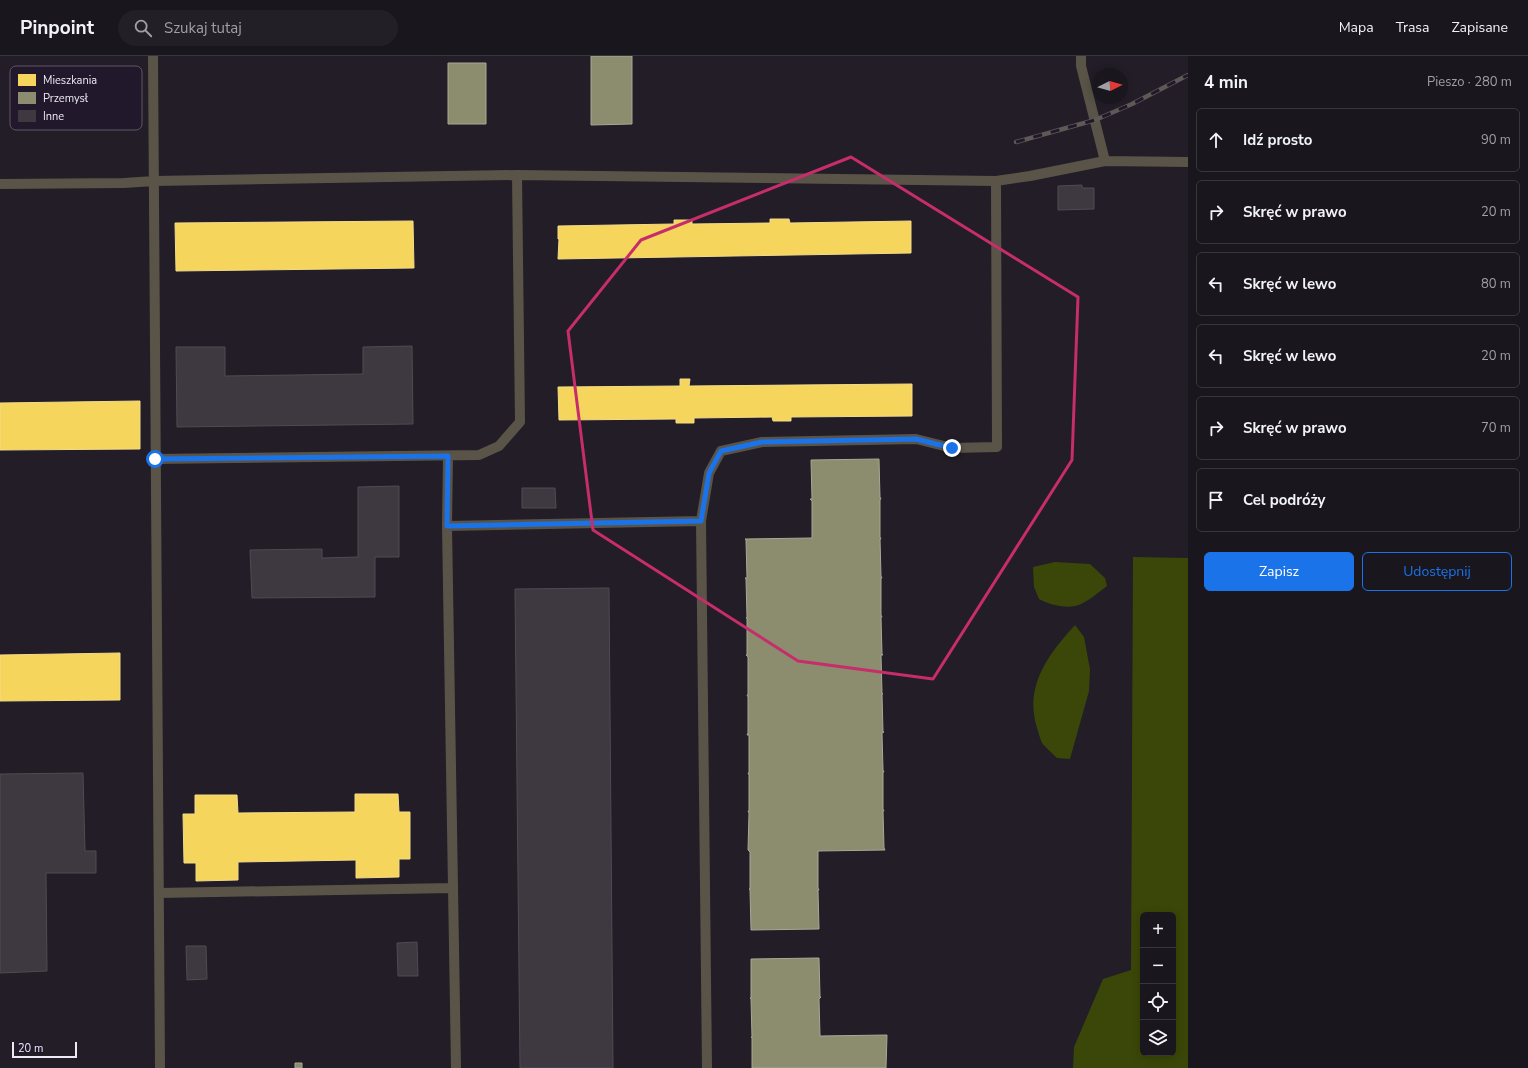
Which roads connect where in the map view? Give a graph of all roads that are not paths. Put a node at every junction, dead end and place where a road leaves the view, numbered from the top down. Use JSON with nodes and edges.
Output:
{"nodes":[{"id":1,"x":153,"y":56,"type":"edge"},
{"id":2,"x":1082,"y":56,"type":"edge"},
{"id":3,"x":1105,"y":161,"type":"junction"},
{"id":4,"x":1188,"y":162,"type":"edge"},
{"id":5,"x":517,"y":175,"type":"junction"},
{"id":6,"x":996,"y":181,"type":"junction"},
{"id":7,"x":154,"y":182,"type":"junction"},
{"id":8,"x":0,"y":184,"type":"edge"},
{"id":9,"x":448,"y":456,"type":"junction"},
{"id":10,"x":155,"y":459,"type":"junction"},
{"id":11,"x":701,"y":521,"type":"junction"},
{"id":12,"x":447,"y":526,"type":"junction"},
{"id":13,"x":453,"y":888,"type":"junction"},
{"id":14,"x":159,"y":893,"type":"junction"},
{"id":15,"x":160,"y":1068,"type":"edge"},
{"id":16,"x":456,"y":1068,"type":"edge"},
{"id":17,"x":707,"y":1068,"type":"edge"}],
"edges":[{"from":1,"to":7,"type":"lane"},
{"from":2,"to":3,"type":"lane"},
{"from":3,"to":4,"type":"lane"},
{"from":3,"to":6,"type":"lane"},
{"from":5,"to":6,"type":"lane"},
{"from":5,"to":7,"type":"lane"},
{"from":5,"to":9,"type":"lane"},
{"from":6,"to":11,"type":"lane"},
{"from":7,"to":8,"type":"lane"},
{"from":7,"to":10,"type":"lane"},
{"from":9,"to":10,"type":"lane"},
{"from":9,"to":12,"type":"lane"},
{"from":10,"to":14,"type":"lane"},
{"from":11,"to":12,"type":"lane"},
{"from":11,"to":17,"type":"lane"},
{"from":12,"to":13,"type":"lane"},
{"from":13,"to":14,"type":"lane"},
{"from":13,"to":16,"type":"lane"},
{"from":14,"to":15,"type":"lane"}]}
